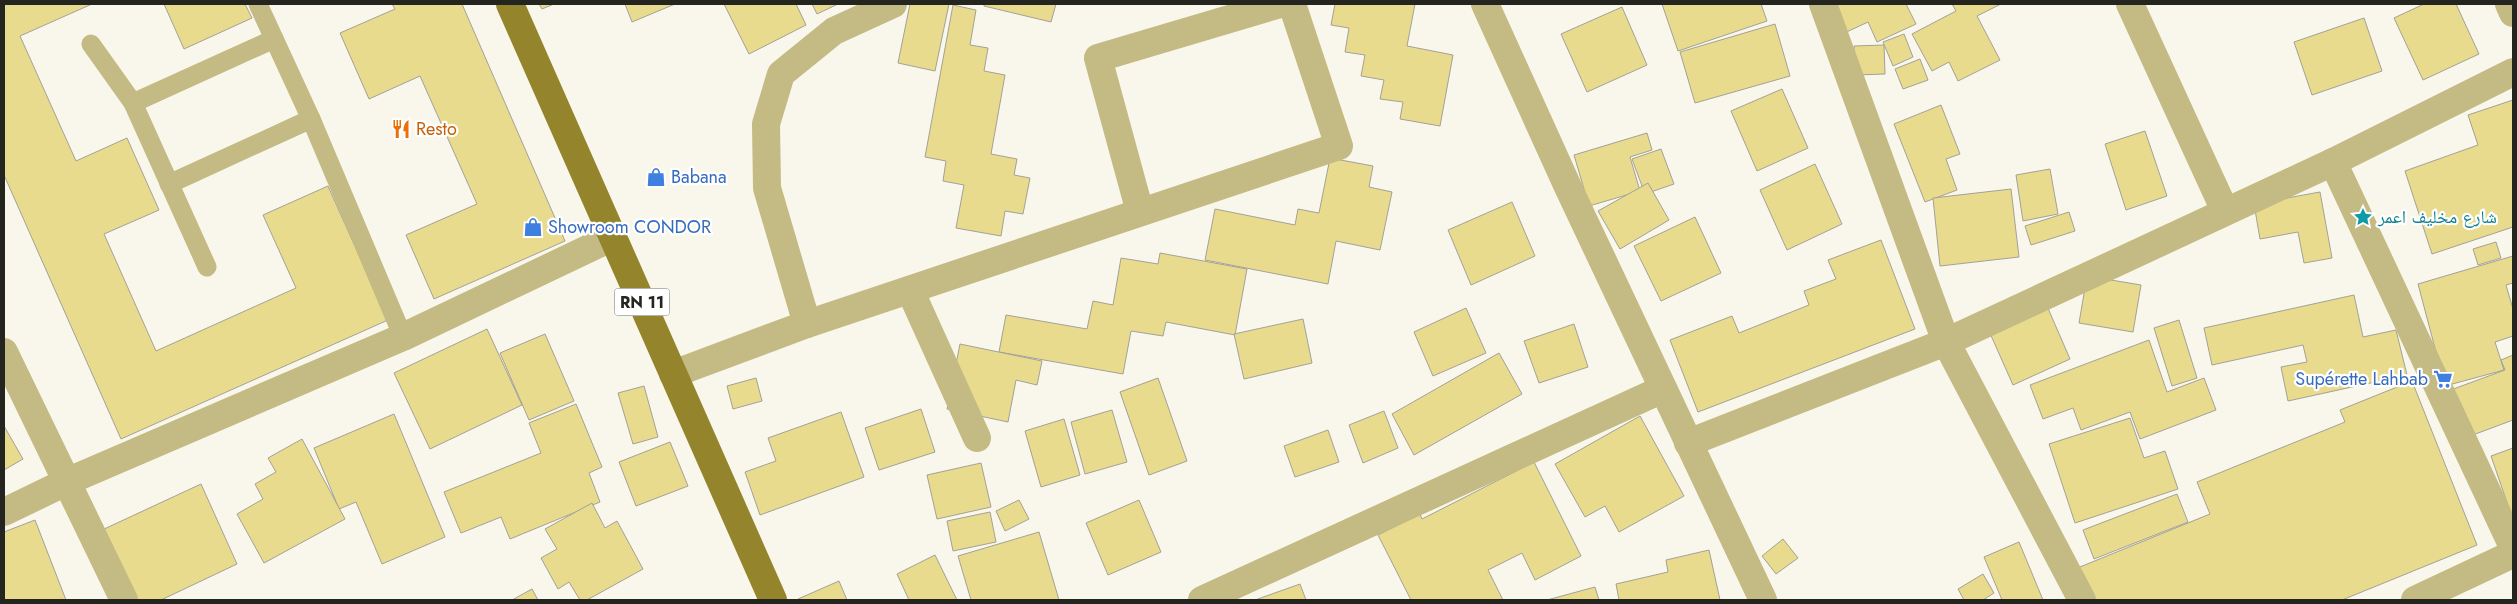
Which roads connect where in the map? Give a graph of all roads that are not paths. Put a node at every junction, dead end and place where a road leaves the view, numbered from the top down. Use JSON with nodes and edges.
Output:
{"nodes":[{"id":1,"x":258,"y":4,"type":"edge"},
{"id":2,"x":510,"y":4,"type":"edge"},
{"id":3,"x":893,"y":4,"type":"edge"},
{"id":4,"x":1280,"y":4,"type":"edge"},
{"id":5,"x":1292,"y":4,"type":"edge"},
{"id":6,"x":1485,"y":4,"type":"edge"},
{"id":7,"x":1823,"y":4,"type":"edge"},
{"id":8,"x":2130,"y":4,"type":"edge"},
{"id":9,"x":2509,"y":4,"type":"edge"},
{"id":10,"x":2513,"y":13,"type":"edge"},
{"id":11,"x":274,"y":39,"type":"junction"},
{"id":12,"x":91,"y":44,"type":"dead end"},
{"id":13,"x":2513,"y":72,"type":"edge"},
{"id":14,"x":133,"y":103,"type":"junction"},
{"id":15,"x":311,"y":119,"type":"junction"},
{"id":16,"x":2332,"y":162,"type":"junction"},
{"id":17,"x":169,"y":184,"type":"junction"},
{"id":18,"x":2225,"y":211,"type":"junction"},
{"id":19,"x":1140,"y":212,"type":"junction"},
{"id":20,"x":613,"y":237,"type":"junction"},
{"id":21,"x":207,"y":267,"type":"dead end"},
{"id":22,"x":910,"y":290,"type":"junction"},
{"id":23,"x":807,"y":324,"type":"junction"},
{"id":24,"x":403,"y":337,"type":"junction"},
{"id":25,"x":1946,"y":342,"type":"junction"},
{"id":26,"x":4,"y":352,"type":"edge"},
{"id":27,"x":673,"y":374,"type":"junction"},
{"id":28,"x":1663,"y":389,"type":"junction"},
{"id":29,"x":977,"y":438,"type":"dead end"},
{"id":30,"x":1688,"y":443,"type":"junction"},
{"id":31,"x":66,"y":482,"type":"junction"},
{"id":32,"x":4,"y":512,"type":"edge"},
{"id":33,"x":2513,"y":547,"type":"edge"},
{"id":34,"x":2513,"y":554,"type":"edge"},
{"id":35,"x":124,"y":600,"type":"edge"},
{"id":36,"x":773,"y":600,"type":"edge"},
{"id":37,"x":1202,"y":600,"type":"edge"},
{"id":38,"x":1763,"y":600,"type":"edge"},
{"id":39,"x":2082,"y":600,"type":"edge"},
{"id":40,"x":2415,"y":600,"type":"edge"}],
"edges":[{"from":1,"to":11,"type":"lane"},
{"from":2,"to":20,"type":"main road","number":"RN 11"},
{"from":3,"to":23,"type":"street"},
{"from":4,"to":19,"type":"street"},
{"from":5,"to":19,"type":"street"},
{"from":6,"to":28,"type":"street"},
{"from":7,"to":25,"type":"street"},
{"from":8,"to":18,"type":"street"},
{"from":9,"to":10,"type":"street"},
{"from":11,"to":14,"type":"lane"},
{"from":11,"to":15,"type":"lane"},
{"from":12,"to":14,"type":"lane"},
{"from":13,"to":16,"type":"street"},
{"from":14,"to":17,"type":"lane"},
{"from":15,"to":17,"type":"lane"},
{"from":15,"to":24,"type":"lane"},
{"from":16,"to":18,"type":"street"},
{"from":16,"to":33,"type":"street"},
{"from":17,"to":21,"type":"lane"},
{"from":18,"to":25,"type":"street"},
{"from":19,"to":22,"type":"street"},
{"from":20,"to":24,"type":"street"},
{"from":20,"to":27,"type":"main road","number":"RN 11"},
{"from":22,"to":23,"type":"street"},
{"from":22,"to":29,"type":"street"},
{"from":23,"to":27,"type":"street"},
{"from":24,"to":31,"type":"street"},
{"from":25,"to":30,"type":"street"},
{"from":25,"to":39,"type":"street"},
{"from":26,"to":31,"type":"street"},
{"from":27,"to":36,"type":"main road","number":"RN 11"},
{"from":28,"to":30,"type":"street"},
{"from":28,"to":37,"type":"street"},
{"from":30,"to":38,"type":"street"},
{"from":31,"to":32,"type":"street"},
{"from":31,"to":35,"type":"street"},
{"from":34,"to":40,"type":"street"}]}
